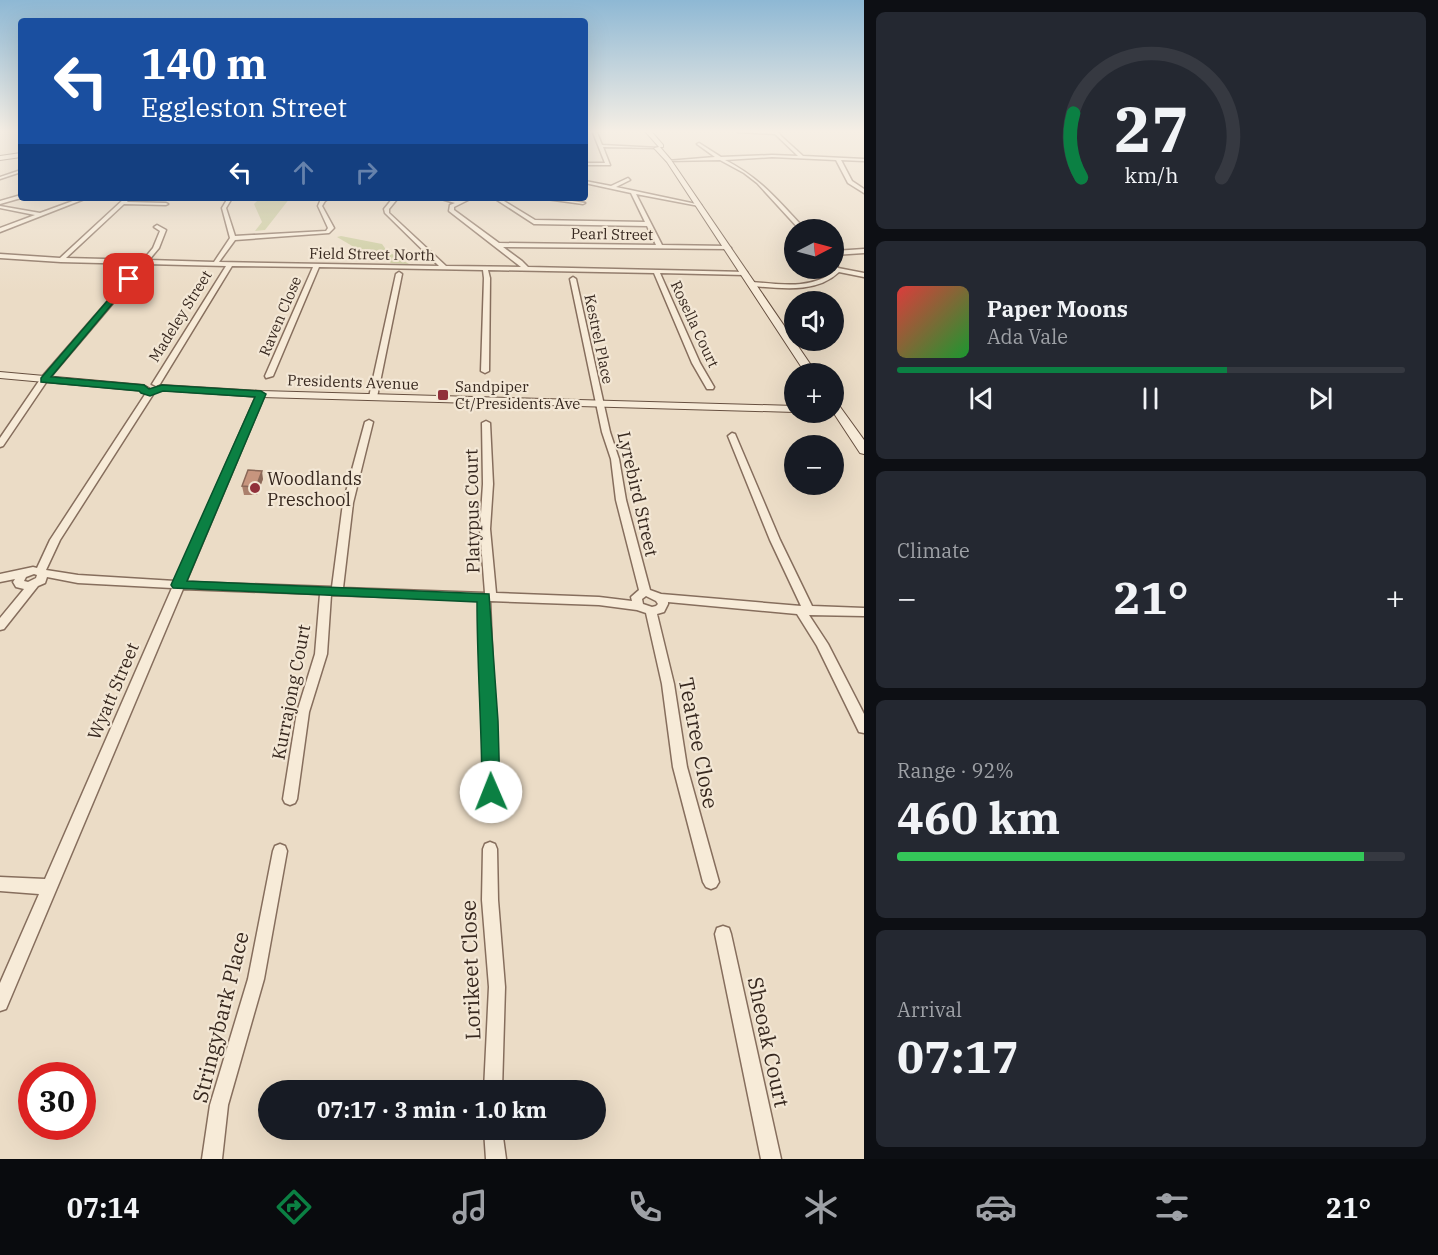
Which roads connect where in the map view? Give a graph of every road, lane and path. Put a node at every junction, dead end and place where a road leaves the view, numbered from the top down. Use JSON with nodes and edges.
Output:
{"nodes":[{"id":1,"x":594,"y":184,"type":"edge"},
{"id":2,"x":618,"y":184,"type":"edge"},
{"id":3,"x":685,"y":184,"type":"edge"},
{"id":4,"x":760,"y":184,"type":"edge"},
{"id":5,"x":611,"y":188,"type":"junction"},
{"id":6,"x":633,"y":193,"type":"junction"},
{"id":7,"x":18,"y":197,"type":"edge"},
{"id":8,"x":77,"y":201,"type":"edge"},
{"id":9,"x":124,"y":201,"type":"edge"},
{"id":10,"x":228,"y":201,"type":"edge"},
{"id":11,"x":322,"y":201,"type":"edge"},
{"id":12,"x":393,"y":201,"type":"edge"},
{"id":13,"x":454,"y":201,"type":"edge"},
{"id":14,"x":501,"y":201,"type":"edge"},
{"id":15,"x":566,"y":201,"type":"edge"},
{"id":16,"x":459,"y":202,"type":"joint"},
{"id":17,"x":697,"y":202,"type":"junction"},
{"id":18,"x":122,"y":203,"type":"junction"},
{"id":19,"x":583,"y":203,"type":"dead end"},
{"id":20,"x":166,"y":204,"type":"dead end"},
{"id":21,"x":0,"y":205,"type":"edge"},
{"id":22,"x":41,"y":215,"type":"junction"},
{"id":23,"x":793,"y":219,"type":"edge"},
{"id":24,"x":648,"y":224,"type":"junction"},
{"id":25,"x":157,"y":227,"type":"dead end"},
{"id":26,"x":0,"y":230,"type":"edge"},
{"id":27,"x":233,"y":238,"type":"junction"},
{"id":28,"x":496,"y":244,"type":"junction"},
{"id":29,"x":660,"y":247,"type":"junction"},
{"id":30,"x":728,"y":248,"type":"junction"},
{"id":31,"x":864,"y":251,"type":"edge"},
{"id":32,"x":844,"y":252,"type":"edge"},
{"id":33,"x":0,"y":256,"type":"edge"},
{"id":34,"x":14,"y":257,"type":"junction"},
{"id":35,"x":61,"y":260,"type":"junction"},
{"id":36,"x":144,"y":262,"type":"junction"},
{"id":37,"x":6,"y":263,"type":"dead end"},
{"id":38,"x":215,"y":264,"type":"junction"},
{"id":39,"x":230,"y":264,"type":"junction"},
{"id":40,"x":316,"y":266,"type":"junction"},
{"id":41,"x":445,"y":268,"type":"junction"},
{"id":42,"x":484,"y":268,"type":"junction"},
{"id":43,"x":526,"y":269,"type":"junction"},
{"id":44,"x":844,"y":271,"type":"edge"},
{"id":45,"x":656,"y":272,"type":"junction"},
{"id":46,"x":744,"y":273,"type":"junction"},
{"id":47,"x":399,"y":274,"type":"dead end"},
{"id":48,"x":864,"y":274,"type":"edge"},
{"id":49,"x":573,"y":279,"type":"dead end"},
{"id":50,"x":826,"y":279,"type":"edge"},
{"id":51,"x":752,"y":284,"type":"junction"},
{"id":52,"x":805,"y":363,"type":"edge"},
{"id":53,"x":485,"y":371,"type":"dead end"},
{"id":54,"x":0,"y":375,"type":"edge"},
{"id":55,"x":268,"y":376,"type":"dead end"},
{"id":56,"x":44,"y":380,"type":"junction"},
{"id":57,"x":710,"y":387,"type":"dead end"},
{"id":58,"x":153,"y":388,"type":"junction"},
{"id":59,"x":261,"y":394,"type":"junction"},
{"id":60,"x":373,"y":397,"type":"junction"},
{"id":61,"x":599,"y":404,"type":"junction"},
{"id":62,"x":784,"y":409,"type":"edge"},
{"id":63,"x":369,"y":422,"type":"dead end"},
{"id":64,"x":844,"y":422,"type":"edge"},
{"id":65,"x":486,"y":423,"type":"dead end"},
{"id":66,"x":732,"y":436,"type":"dead end"},
{"id":67,"x":0,"y":444,"type":"edge"},
{"id":68,"x":864,"y":450,"type":"edge"},
{"id":69,"x":55,"y":540,"type":"junction"},
{"id":70,"x":23,"y":577,"type":"junction"},
{"id":71,"x":39,"y":578,"type":"junction"},
{"id":72,"x":0,"y":579,"type":"edge"},
{"id":73,"x":178,"y":585,"type":"junction"},
{"id":74,"x":331,"y":591,"type":"junction"},
{"id":75,"x":488,"y":598,"type":"junction"},
{"id":76,"x":649,"y":602,"type":"junction"},
{"id":77,"x":11,"y":609,"type":"junction"},
{"id":78,"x":804,"y":610,"type":"junction"},
{"id":79,"x":864,"y":612,"type":"edge"},
{"id":80,"x":0,"y":626,"type":"edge"},
{"id":81,"x":864,"y":728,"type":"edge"},
{"id":82,"x":491,"y":792,"type":"dead end"},
{"id":83,"x":290,"y":799,"type":"dead end"},
{"id":84,"x":490,"y":849,"type":"dead end"},
{"id":85,"x":280,"y":851,"type":"dead end"},
{"id":86,"x":711,"y":882,"type":"dead end"},
{"id":87,"x":0,"y":884,"type":"edge"},
{"id":88,"x":50,"y":887,"type":"junction"},
{"id":89,"x":723,"y":934,"type":"dead end"},
{"id":90,"x":0,"y":1003,"type":"edge"},
{"id":91,"x":493,"y":1080,"type":"edge"},
{"id":92,"x":494,"y":1140,"type":"edge"},
{"id":93,"x":212,"y":1159,"type":"edge"},
{"id":94,"x":496,"y":1159,"type":"edge"},
{"id":95,"x":771,"y":1159,"type":"edge"}],
"edges":[{"from":1,"to":5,"type":"street"},
{"from":2,"to":5,"type":"street"},
{"from":3,"to":17,"type":"street"},
{"from":4,"to":23,"type":"street"},
{"from":5,"to":6,"type":"street"},
{"from":6,"to":17,"type":"street"},
{"from":6,"to":24,"type":"street"},
{"from":7,"to":21,"type":"street"},
{"from":8,"to":22,"type":"street"},
{"from":9,"to":18,"type":"street"},
{"from":10,"to":27,"type":"street"},
{"from":11,"to":27,"type":"street"},
{"from":12,"to":41,"type":"street"},
{"from":13,"to":16,"type":"street"},
{"from":14,"to":24,"type":"street"},
{"from":15,"to":19,"type":"street"},
{"from":16,"to":28,"type":"street"},
{"from":17,"to":30,"type":"street"},
{"from":18,"to":20,"type":"street"},
{"from":18,"to":35,"type":"street"},
{"from":21,"to":22,"type":"street"},
{"from":22,"to":26,"type":"street"},
{"from":24,"to":29,"type":"street"},
{"from":25,"to":36,"type":"street"},
{"from":27,"to":38,"type":"street"},
{"from":28,"to":29,"type":"street","name":"Pearl Street"},
{"from":28,"to":43,"type":"street"},
{"from":29,"to":30,"type":"street","name":"Pearl Street"},
{"from":30,"to":46,"type":"street"},
{"from":31,"to":32,"type":"street"},
{"from":33,"to":34,"type":"street","name":"Field Street North"},
{"from":34,"to":35,"type":"street","name":"Field Street North"},
{"from":34,"to":37,"type":"street"},
{"from":35,"to":36,"type":"street","name":"Field Street North"},
{"from":36,"to":38,"type":"street","name":"Field Street North"},
{"from":36,"to":56,"type":"street"},
{"from":38,"to":39,"type":"street","name":"Field Street North"},
{"from":39,"to":40,"type":"street","name":"Field Street North"},
{"from":39,"to":58,"type":"street","name":"Madeley Street"},
{"from":40,"to":41,"type":"street","name":"Field Street North"},
{"from":40,"to":55,"type":"street","name":"Raven Close"},
{"from":41,"to":42,"type":"street","name":"Field Street North"},
{"from":42,"to":43,"type":"street","name":"Field Street North"},
{"from":42,"to":53,"type":"street"},
{"from":43,"to":45,"type":"street","name":"Field Street North"},
{"from":44,"to":48,"type":"street"},
{"from":45,"to":46,"type":"street","name":"Field Street North"},
{"from":45,"to":57,"type":"street","name":"Rosella Court"},
{"from":46,"to":51,"type":"street"},
{"from":47,"to":60,"type":"street"},
{"from":49,"to":61,"type":"street","name":"Kestrel Place"},
{"from":50,"to":51,"type":"street"},
{"from":51,"to":52,"type":"street"},
{"from":54,"to":56,"type":"street","name":"Presidents Avenue"},
{"from":56,"to":58,"type":"street","name":"Presidents Avenue"},
{"from":56,"to":67,"type":"street"},
{"from":58,"to":59,"type":"street","name":"Presidents Avenue"},
{"from":58,"to":69,"type":"street","name":"Madeley Street"},
{"from":59,"to":60,"type":"street","name":"Presidents Avenue"},
{"from":59,"to":73,"type":"street","name":"Wyatt Street"},
{"from":60,"to":61,"type":"street","name":"Presidents Avenue"},
{"from":61,"to":62,"type":"street","name":"Presidents Avenue"},
{"from":61,"to":76,"type":"street","name":"Lyrebird Street"},
{"from":63,"to":74,"type":"street","name":"Kurrajong Court"},
{"from":64,"to":68,"type":"street"},
{"from":65,"to":75,"type":"street","name":"Platypus Court"},
{"from":66,"to":78,"type":"street"},
{"from":69,"to":70,"type":"street","name":"Madeley Street"},
{"from":69,"to":71,"type":"street","name":"Madeley Street"},
{"from":70,"to":71,"type":"street"},
{"from":70,"to":72,"type":"street"},
{"from":70,"to":77,"type":"street","name":"Madeley Street"},
{"from":71,"to":73,"type":"street"},
{"from":71,"to":77,"type":"street","name":"Madeley Street"},
{"from":73,"to":74,"type":"street"},
{"from":73,"to":88,"type":"street","name":"Wyatt Street"},
{"from":74,"to":75,"type":"street"},
{"from":74,"to":83,"type":"street","name":"Kurrajong Court"},
{"from":75,"to":76,"type":"street"},
{"from":75,"to":82,"type":"street","name":"Platypus Court"},
{"from":76,"to":78,"type":"street"},
{"from":76,"to":86,"type":"street","name":"Teatree Close"},
{"from":77,"to":80,"type":"street","name":"Madeley Street"},
{"from":78,"to":79,"type":"street"},
{"from":78,"to":81,"type":"street"},
{"from":84,"to":91,"type":"street","name":"Lorikeet Close"},
{"from":85,"to":93,"type":"street","name":"Stringybark Place"},
{"from":87,"to":88,"type":"street"},
{"from":88,"to":90,"type":"street","name":"Wyatt Street"},
{"from":89,"to":95,"type":"street","name":"Sheoak Court"},
{"from":92,"to":94,"type":"street"}]}
